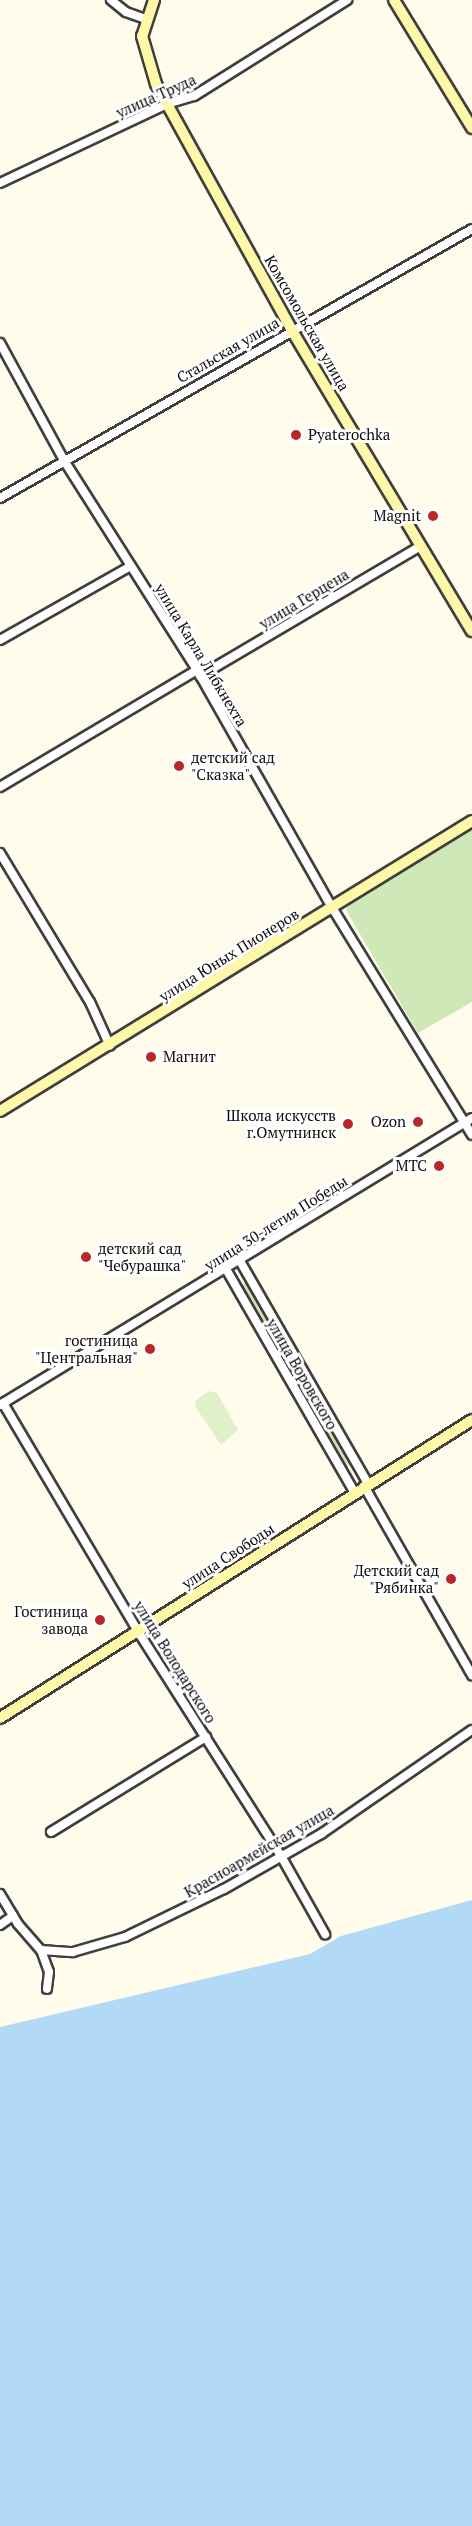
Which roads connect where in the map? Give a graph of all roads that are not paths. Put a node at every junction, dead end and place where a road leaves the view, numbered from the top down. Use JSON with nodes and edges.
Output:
{"nodes":[{"id":1,"x":111,"y":0,"type":"edge"},
{"id":2,"x":154,"y":0,"type":"edge"},
{"id":3,"x":346,"y":0,"type":"edge"},
{"id":4,"x":394,"y":0,"type":"edge"},
{"id":5,"x":145,"y":19,"type":"junction"},
{"id":6,"x":167,"y":104,"type":"junction"},
{"id":7,"x":472,"y":128,"type":"edge"},
{"id":8,"x":0,"y":183,"type":"edge"},
{"id":9,"x":472,"y":229,"type":"edge"},
{"id":10,"x":291,"y":329,"type":"junction"},
{"id":11,"x":0,"y":343,"type":"edge"},
{"id":12,"x":65,"y":462,"type":"junction"},
{"id":13,"x":0,"y":498,"type":"edge"},
{"id":14,"x":421,"y":546,"type":"junction"},
{"id":15,"x":131,"y":566,"type":"junction"},
{"id":16,"x":472,"y":631,"type":"edge"},
{"id":17,"x":0,"y":640,"type":"edge"},
{"id":18,"x":199,"y":673,"type":"junction"},
{"id":19,"x":0,"y":787,"type":"edge"},
{"id":20,"x":472,"y":821,"type":"edge"},
{"id":21,"x":0,"y":852,"type":"edge"},
{"id":22,"x":333,"y":909,"type":"junction"},
{"id":23,"x":110,"y":1046,"type":"junction"},
{"id":24,"x":0,"y":1111,"type":"edge"},
{"id":25,"x":468,"y":1120,"type":"edge"},
{"id":26,"x":472,"y":1135,"type":"edge"},
{"id":27,"x":240,"y":1261,"type":"junction"},
{"id":28,"x":226,"y":1269,"type":"junction"},
{"id":29,"x":1,"y":1404,"type":"edge"},
{"id":30,"x":472,"y":1420,"type":"edge"},
{"id":31,"x":366,"y":1485,"type":"junction"},
{"id":32,"x":354,"y":1492,"type":"junction"},
{"id":33,"x":140,"y":1633,"type":"junction"},
{"id":34,"x":472,"y":1676,"type":"edge"},
{"id":35,"x":0,"y":1718,"type":"edge"},
{"id":36,"x":472,"y":1730,"type":"edge"},
{"id":37,"x":206,"y":1737,"type":"junction"},
{"id":38,"x":51,"y":1832,"type":"dead end"},
{"id":39,"x":281,"y":1856,"type":"junction"},
{"id":40,"x":0,"y":1894,"type":"edge"},
{"id":41,"x":13,"y":1916,"type":"junction"},
{"id":42,"x":0,"y":1925,"type":"edge"},
{"id":43,"x":325,"y":1934,"type":"dead end"},
{"id":44,"x":41,"y":1950,"type":"junction"},
{"id":45,"x":48,"y":1989,"type":"dead end"}],
"edges":[{"from":1,"to":5,"type":"street"},
{"from":2,"to":5,"type":"main road","name":"Комсомольская улица"},
{"from":3,"to":6,"type":"street","name":"улица Труда"},
{"from":4,"to":7,"type":"main road"},
{"from":5,"to":6,"type":"main road","name":"Комсомольская улица"},
{"from":6,"to":8,"type":"street","name":"улица Труда"},
{"from":6,"to":10,"type":"main road","name":"Комсомольская улица"},
{"from":9,"to":10,"type":"street","name":"Стальская улица"},
{"from":10,"to":12,"type":"street","name":"Стальская улица"},
{"from":10,"to":14,"type":"main road","name":"Комсомольская улица"},
{"from":11,"to":12,"type":"street","name":"улица Карла Либкнехта"},
{"from":12,"to":13,"type":"street","name":"Стальская улица"},
{"from":12,"to":15,"type":"street","name":"улица Карла Либкнехта"},
{"from":14,"to":16,"type":"main road","name":"Комсомольская улица"},
{"from":14,"to":18,"type":"street","name":"улица Герцена"},
{"from":15,"to":17,"type":"street"},
{"from":15,"to":18,"type":"street","name":"улица Карла Либкнехта"},
{"from":18,"to":19,"type":"street","name":"улица Герцена"},
{"from":18,"to":22,"type":"street","name":"улица Карла Либкнехта"},
{"from":20,"to":22,"type":"main road","name":"улица Юных Пионеров"},
{"from":21,"to":23,"type":"street"},
{"from":22,"to":23,"type":"main road","name":"улица Юных Пионеров"},
{"from":22,"to":25,"type":"street","name":"улица Карла Либкнехта"},
{"from":23,"to":24,"type":"main road","name":"улица Юных Пионеров"},
{"from":25,"to":26,"type":"street","name":"улица Карла Либкнехта"},
{"from":25,"to":27,"type":"street","name":"улица 30-летия Победы"},
{"from":27,"to":28,"type":"street","name":"улица 30-летия Победы"},
{"from":27,"to":31,"type":"street"},
{"from":28,"to":29,"type":"street","name":"улица 30-летия Победы"},
{"from":28,"to":32,"type":"street","name":"улица Воровского"},
{"from":29,"to":33,"type":"street","name":"улица Володарского"},
{"from":30,"to":31,"type":"main road","name":"улица Свободы"},
{"from":31,"to":32,"type":"main road","name":"улица Свободы"},
{"from":31,"to":34,"type":"street"},
{"from":32,"to":33,"type":"main road","name":"улица Свободы"},
{"from":33,"to":35,"type":"main road","name":"улица Свободы"},
{"from":33,"to":37,"type":"street","name":"улица Володарского"},
{"from":36,"to":39,"type":"street","name":"Красноармейская улица"},
{"from":37,"to":38,"type":"street"},
{"from":37,"to":39,"type":"street","name":"улица Володарского"},
{"from":39,"to":43,"type":"street","name":"улица Володарского"},
{"from":39,"to":44,"type":"street","name":"Красноармейская улица"},
{"from":40,"to":41,"type":"street"},
{"from":41,"to":42,"type":"street"},
{"from":41,"to":44,"type":"street"},
{"from":44,"to":45,"type":"street"}]}
